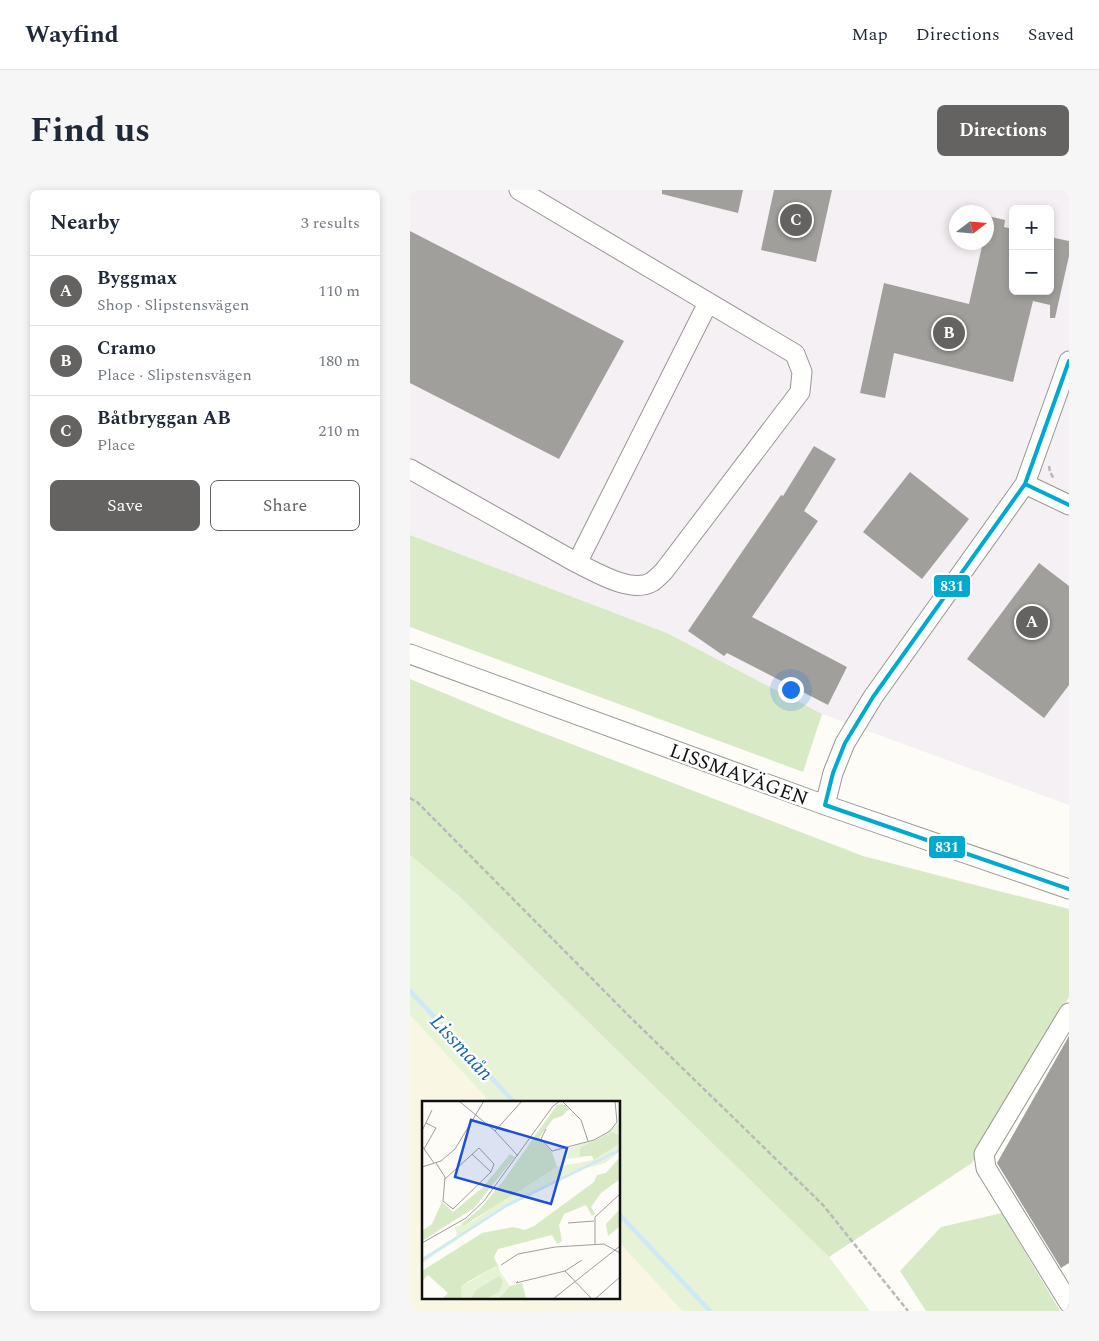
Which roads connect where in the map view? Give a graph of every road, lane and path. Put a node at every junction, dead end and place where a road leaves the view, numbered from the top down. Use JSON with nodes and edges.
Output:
{"nodes":[{"id":1,"x":519,"y":190,"type":"edge"},
{"id":2,"x":708,"y":303,"type":"junction"},
{"id":3,"x":1069,"y":361,"type":"edge"},
{"id":4,"x":410,"y":469,"type":"edge"},
{"id":5,"x":1025,"y":484,"type":"junction"},
{"id":6,"x":1069,"y":505,"type":"edge"},
{"id":7,"x":577,"y":563,"type":"junction"},
{"id":8,"x":410,"y":654,"type":"edge"},
{"id":9,"x":410,"y":798,"type":"edge"},
{"id":10,"x":825,"y":805,"type":"junction"},
{"id":11,"x":1069,"y":889,"type":"edge"},
{"id":12,"x":1069,"y":1014,"type":"edge"},
{"id":13,"x":1069,"y":1303,"type":"edge"},
{"id":14,"x":908,"y":1311,"type":"edge"}],
"edges":[{"from":1,"to":2,"type":"street"},
{"from":2,"to":7,"type":"street"},
{"from":2,"to":7,"type":"street"},
{"from":3,"to":5,"type":"street"},
{"from":4,"to":7,"type":"street"},
{"from":5,"to":6,"type":"street"},
{"from":5,"to":10,"type":"street"},
{"from":8,"to":10,"type":"street","name":"LISSMAVÄGEN"},
{"from":9,"to":14,"type":"path"},
{"from":10,"to":11,"type":"street","name":"LISSMAVÄGEN"},
{"from":12,"to":13,"type":"street"}]}
